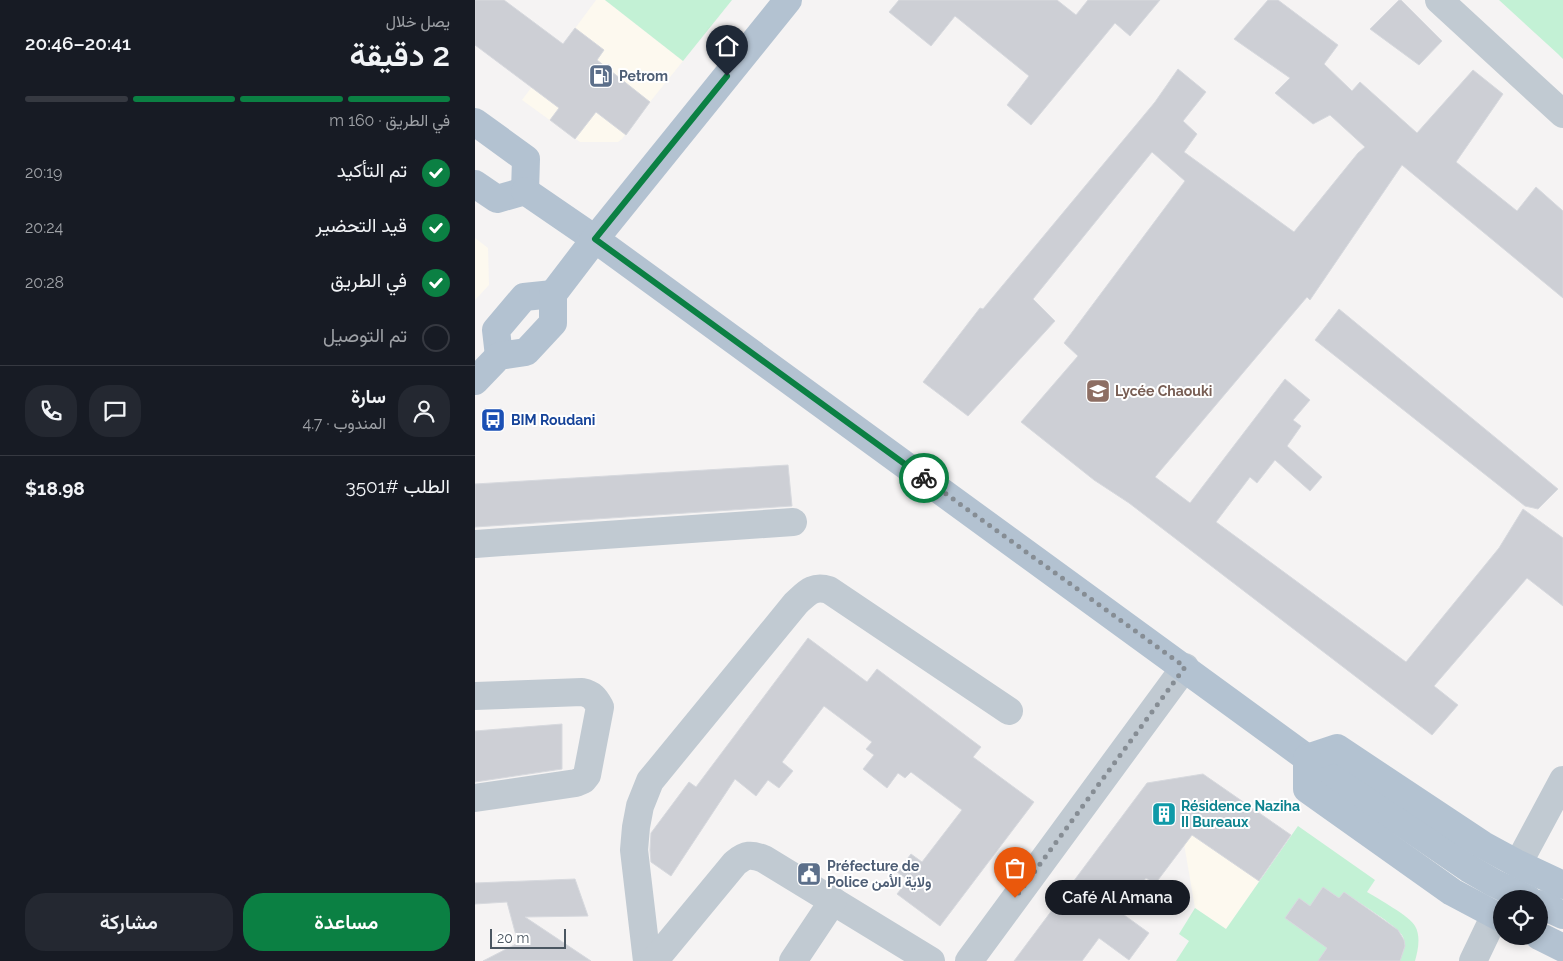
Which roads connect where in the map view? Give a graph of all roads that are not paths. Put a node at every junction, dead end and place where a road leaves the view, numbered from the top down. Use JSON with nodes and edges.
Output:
{"nodes":[{"id":1,"x":788,"y":0,"type":"edge"},
{"id":2,"x":1439,"y":0,"type":"edge"},
{"id":3,"x":1563,"y":114,"type":"edge"},
{"id":4,"x":475,"y":122,"type":"edge"},
{"id":5,"x":475,"y":184,"type":"edge"},
{"id":6,"x":525,"y":191,"type":"junction"},
{"id":7,"x":595,"y":239,"type":"junction"},
{"id":8,"x":553,"y":294,"type":"junction"},
{"id":9,"x":499,"y":356,"type":"junction"},
{"id":10,"x":475,"y":381,"type":"edge"},
{"id":11,"x":793,"y":522,"type":"dead end"},
{"id":12,"x":475,"y":544,"type":"edge"},
{"id":13,"x":1185,"y":667,"type":"junction"},
{"id":14,"x":475,"y":696,"type":"edge"},
{"id":15,"x":1009,"y":711,"type":"dead end"},
{"id":16,"x":1307,"y":758,"type":"junction"},
{"id":17,"x":1563,"y":780,"type":"edge"},
{"id":18,"x":475,"y":798,"type":"edge"},
{"id":19,"x":1518,"y":864,"type":"junction"},
{"id":20,"x":1563,"y":885,"type":"edge"},
{"id":21,"x":1510,"y":890,"type":"edge"},
{"id":22,"x":833,"y":902,"type":"junction"},
{"id":23,"x":1548,"y":908,"type":"edge"},
{"id":24,"x":1493,"y":913,"type":"edge"},
{"id":25,"x":1563,"y":915,"type":"edge"},
{"id":26,"x":1493,"y":925,"type":"edge"},
{"id":27,"x":1548,"y":940,"type":"edge"},
{"id":28,"x":1563,"y":948,"type":"edge"},
{"id":29,"x":647,"y":961,"type":"edge"},
{"id":30,"x":654,"y":961,"type":"edge"},
{"id":31,"x":793,"y":961,"type":"edge"},
{"id":32,"x":931,"y":961,"type":"edge"},
{"id":33,"x":969,"y":961,"type":"edge"},
{"id":34,"x":1473,"y":961,"type":"edge"}],
"edges":[{"from":1,"to":7,"type":"main road"},
{"from":2,"to":3,"type":"street"},
{"from":4,"to":6,"type":"main road"},
{"from":5,"to":6,"type":"main road"},
{"from":6,"to":7,"type":"main road"},
{"from":7,"to":8,"type":"main road"},
{"from":7,"to":13,"type":"main road"},
{"from":8,"to":9,"type":"main road"},
{"from":8,"to":9,"type":"main road"},
{"from":9,"to":10,"type":"main road"},
{"from":11,"to":12,"type":"street"},
{"from":13,"to":16,"type":"main road"},
{"from":13,"to":33,"type":"street"},
{"from":14,"to":18,"type":"street"},
{"from":15,"to":29,"type":"street"},
{"from":16,"to":19,"type":"main road"},
{"from":16,"to":21,"type":"main road"},
{"from":16,"to":24,"type":"main road"},
{"from":17,"to":19,"type":"street"},
{"from":19,"to":20,"type":"main road"},
{"from":22,"to":30,"type":"street"},
{"from":22,"to":31,"type":"street"},
{"from":22,"to":32,"type":"street"},
{"from":23,"to":25,"type":"main road"},
{"from":26,"to":34,"type":"street"},
{"from":27,"to":28,"type":"main road"}]}
